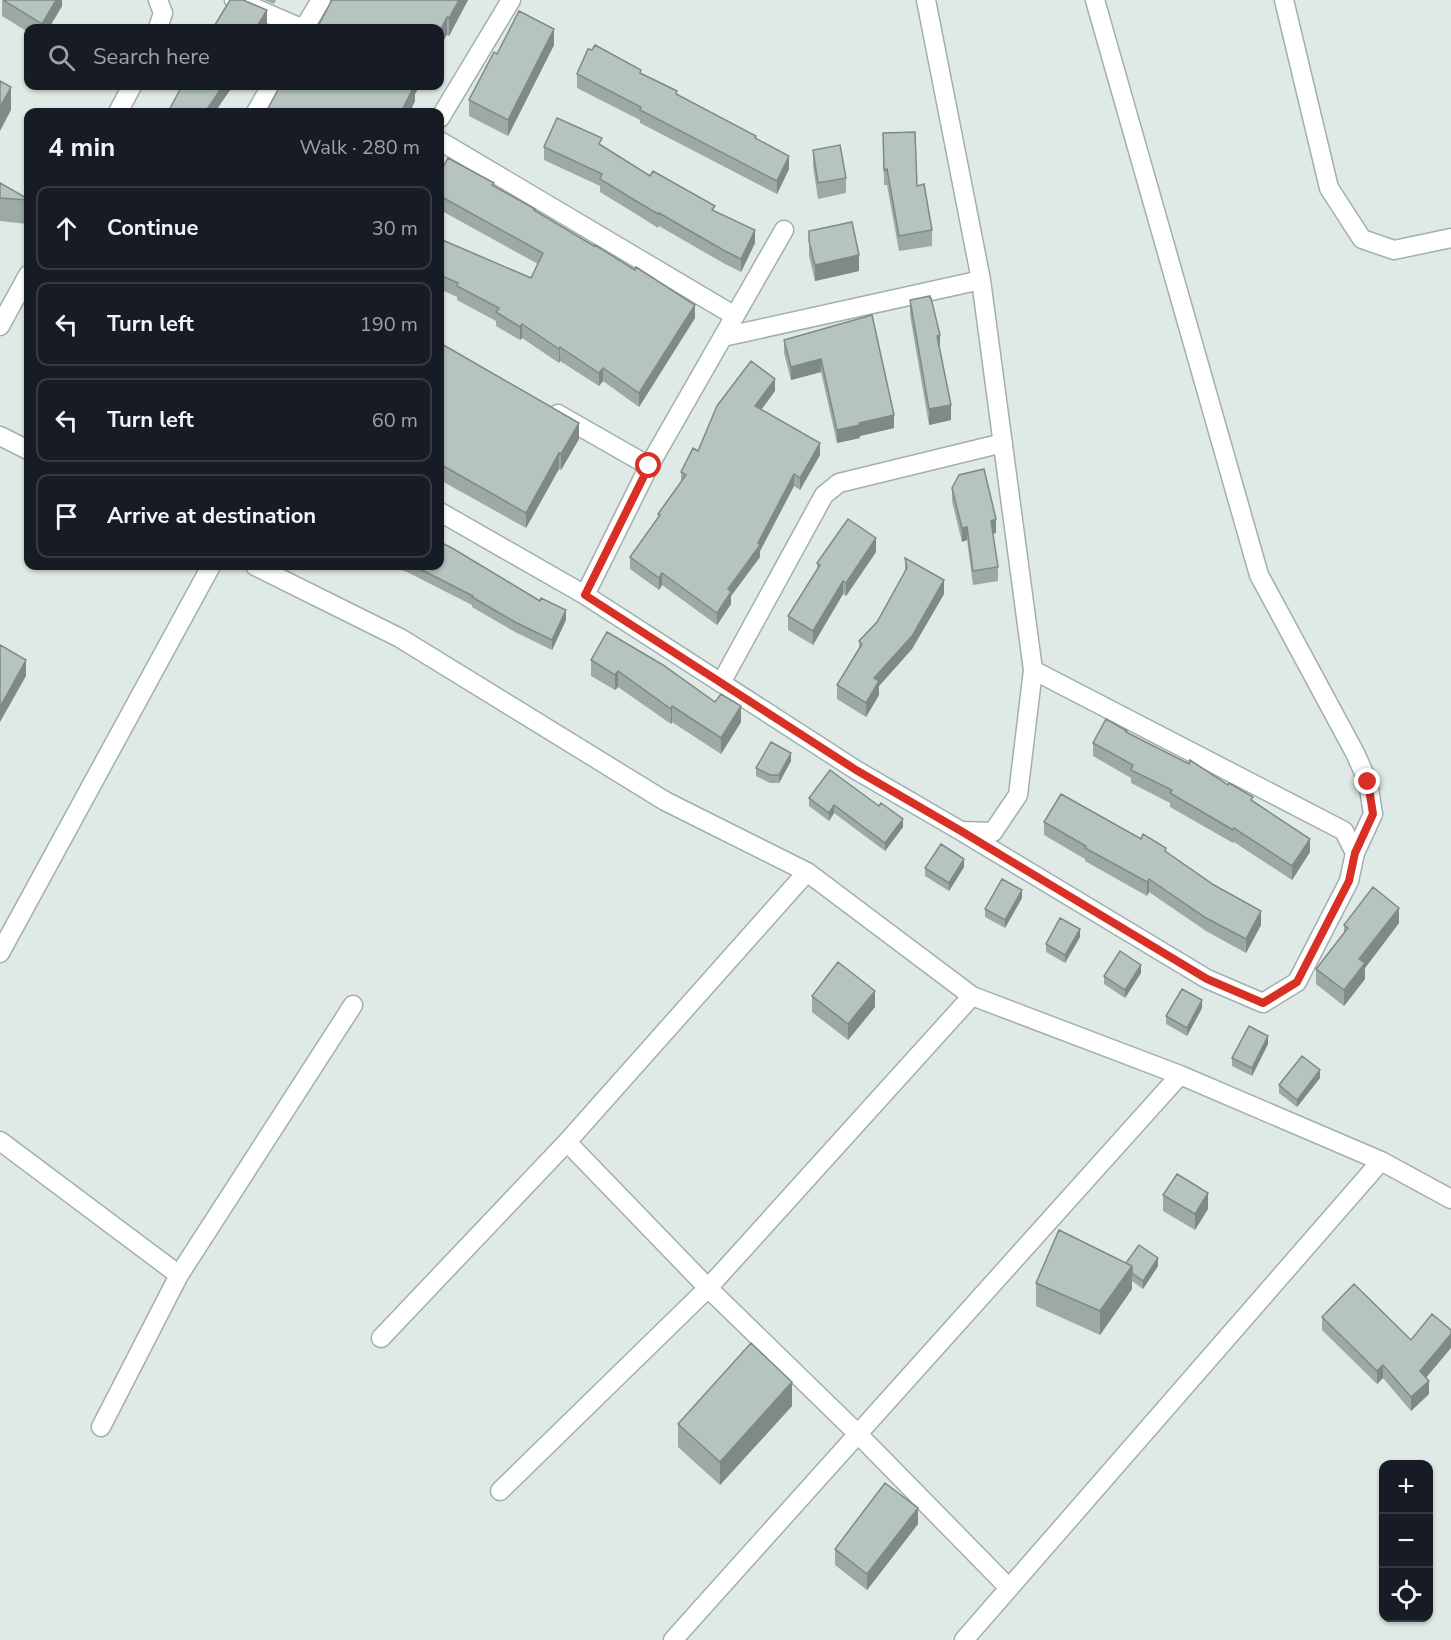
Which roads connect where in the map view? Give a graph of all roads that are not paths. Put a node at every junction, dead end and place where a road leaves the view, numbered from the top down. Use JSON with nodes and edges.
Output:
{"nodes":[{"id":1,"x":159,"y":0,"type":"edge"},
{"id":2,"x":234,"y":0,"type":"edge"},
{"id":3,"x":321,"y":0,"type":"edge"},
{"id":4,"x":926,"y":0,"type":"edge"},
{"id":5,"x":1095,"y":0,"type":"edge"},
{"id":6,"x":1284,"y":0,"type":"edge"},
{"id":7,"x":507,"y":1,"type":"edge"},
{"id":8,"x":159,"y":24,"type":"edge"},
{"id":9,"x":293,"y":24,"type":"edge"},
{"id":10,"x":305,"y":24,"type":"edge"},
{"id":11,"x":130,"y":90,"type":"edge"},
{"id":12,"x":269,"y":90,"type":"edge"},
{"id":13,"x":120,"y":108,"type":"edge"},
{"id":14,"x":258,"y":108,"type":"edge"},
{"id":15,"x":444,"y":111,"type":"edge"},
{"id":16,"x":444,"y":143,"type":"edge"},
{"id":17,"x":784,"y":230,"type":"dead end"},
{"id":18,"x":1451,"y":238,"type":"edge"},
{"id":19,"x":981,"y":280,"type":"junction"},
{"id":20,"x":24,"y":282,"type":"edge"},
{"id":21,"x":735,"y":316,"type":"junction"},
{"id":22,"x":0,"y":326,"type":"edge"},
{"id":23,"x":723,"y":337,"type":"junction"},
{"id":24,"x":539,"y":403,"type":"edge"},
{"id":25,"x":0,"y":436,"type":"edge"},
{"id":26,"x":1002,"y":443,"type":"junction"},
{"id":27,"x":24,"y":448,"type":"edge"},
{"id":28,"x":649,"y":466,"type":"junction"},
{"id":29,"x":444,"y":514,"type":"edge"},
{"id":30,"x":209,"y":570,"type":"edge"},
{"id":31,"x":263,"y":570,"type":"edge"},
{"id":32,"x":585,"y":595,"type":"junction"},
{"id":33,"x":1034,"y":670,"type":"junction"},
{"id":34,"x":721,"y":683,"type":"junction"},
{"id":35,"x":961,"y":831,"type":"junction"},
{"id":36,"x":1355,"y":853,"type":"junction"},
{"id":37,"x":807,"y":872,"type":"junction"},
{"id":38,"x":0,"y":953,"type":"edge"},
{"id":39,"x":972,"y":996,"type":"junction"},
{"id":40,"x":353,"y":1005,"type":"dead end"},
{"id":41,"x":1180,"y":1075,"type":"junction"},
{"id":42,"x":0,"y":1141,"type":"edge"},
{"id":43,"x":567,"y":1142,"type":"junction"},
{"id":44,"x":1381,"y":1161,"type":"junction"},
{"id":45,"x":1451,"y":1199,"type":"edge"},
{"id":46,"x":179,"y":1275,"type":"junction"},
{"id":47,"x":708,"y":1288,"type":"junction"},
{"id":48,"x":381,"y":1338,"type":"dead end"},
{"id":49,"x":101,"y":1427,"type":"dead end"},
{"id":50,"x":858,"y":1434,"type":"junction"},
{"id":51,"x":500,"y":1491,"type":"dead end"},
{"id":52,"x":1009,"y":1588,"type":"junction"},
{"id":53,"x":673,"y":1640,"type":"edge"},
{"id":54,"x":964,"y":1640,"type":"edge"}],
"edges":[{"from":1,"to":8,"type":"street"},
{"from":2,"to":9,"type":"street"},
{"from":3,"to":10,"type":"street"},
{"from":4,"to":19,"type":"street"},
{"from":5,"to":36,"type":"street"},
{"from":6,"to":18,"type":"street"},
{"from":7,"to":15,"type":"street"},
{"from":11,"to":13,"type":"street"},
{"from":12,"to":14,"type":"street"},
{"from":16,"to":21,"type":"street"},
{"from":17,"to":21,"type":"street"},
{"from":19,"to":23,"type":"street"},
{"from":19,"to":26,"type":"street"},
{"from":20,"to":22,"type":"street"},
{"from":21,"to":23,"type":"street"},
{"from":23,"to":28,"type":"street"},
{"from":24,"to":28,"type":"street"},
{"from":25,"to":27,"type":"street"},
{"from":26,"to":33,"type":"street"},
{"from":26,"to":34,"type":"street"},
{"from":28,"to":32,"type":"street"},
{"from":29,"to":32,"type":"street"},
{"from":30,"to":38,"type":"street"},
{"from":31,"to":37,"type":"street"},
{"from":32,"to":34,"type":"street"},
{"from":33,"to":35,"type":"street"},
{"from":33,"to":36,"type":"street"},
{"from":34,"to":35,"type":"street"},
{"from":35,"to":36,"type":"street"},
{"from":37,"to":39,"type":"street"},
{"from":37,"to":43,"type":"street"},
{"from":39,"to":41,"type":"street"},
{"from":39,"to":47,"type":"street"},
{"from":40,"to":46,"type":"street"},
{"from":41,"to":44,"type":"street"},
{"from":41,"to":50,"type":"street"},
{"from":42,"to":46,"type":"street"},
{"from":43,"to":47,"type":"street"},
{"from":43,"to":48,"type":"street"},
{"from":44,"to":45,"type":"street"},
{"from":44,"to":52,"type":"street"},
{"from":46,"to":49,"type":"street"},
{"from":47,"to":50,"type":"street"},
{"from":47,"to":51,"type":"street"},
{"from":50,"to":52,"type":"street"},
{"from":50,"to":53,"type":"street"},
{"from":52,"to":54,"type":"street"}]}
